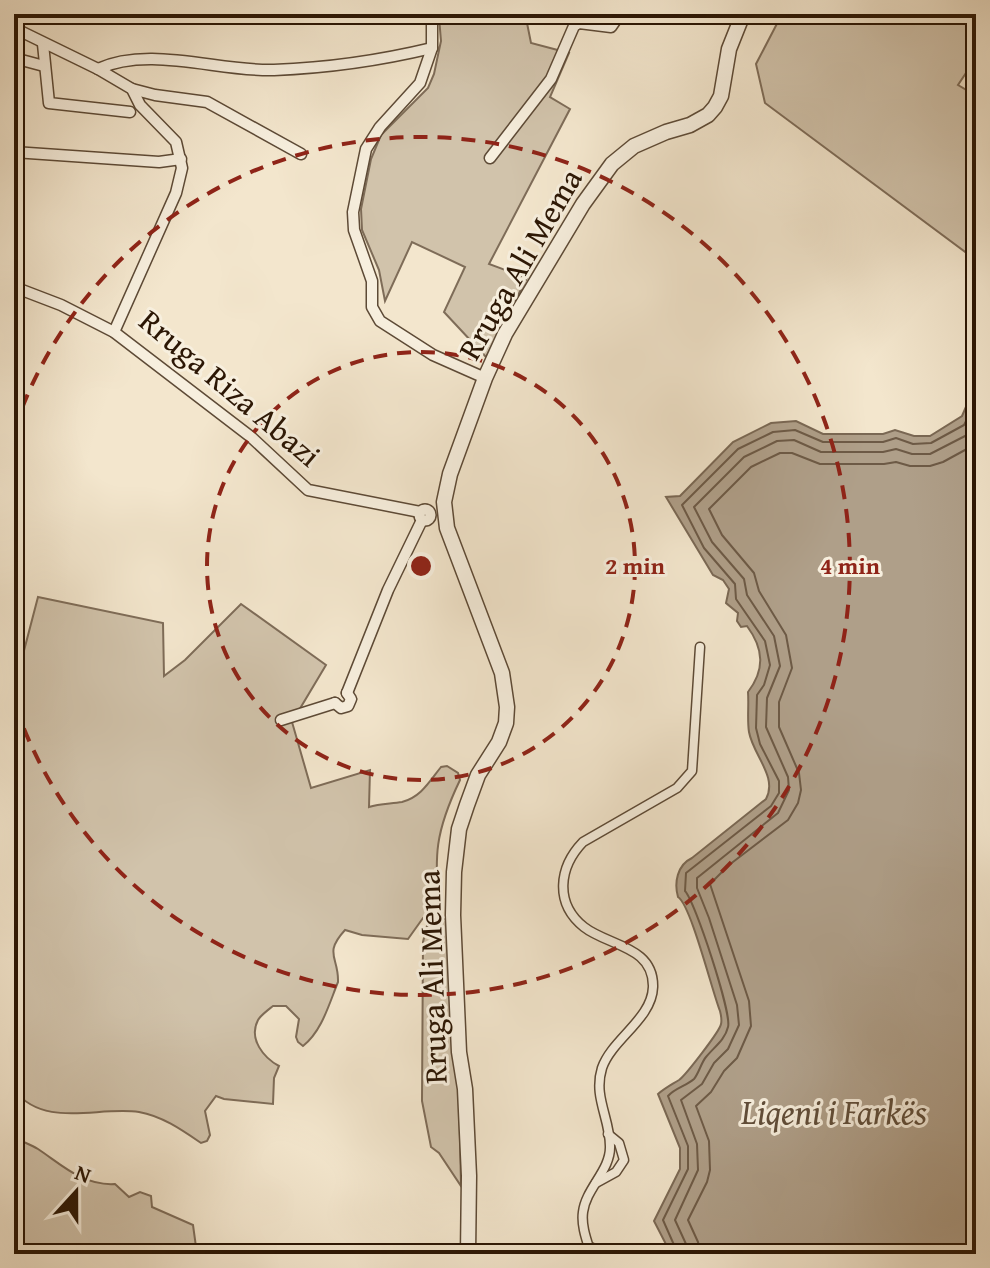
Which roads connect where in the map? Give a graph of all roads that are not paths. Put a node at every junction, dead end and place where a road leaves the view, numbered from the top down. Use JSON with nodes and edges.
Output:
{"nodes":[{"id":1,"x":432,"y":14,"type":"edge"},
{"id":2,"x":620,"y":14,"type":"edge"},
{"id":3,"x":743,"y":14,"type":"edge"},
{"id":4,"x":14,"y":28,"type":"edge"},
{"id":5,"x":43,"y":44,"type":"junction"},
{"id":6,"x":432,"y":48,"type":"junction"},
{"id":7,"x":14,"y":58,"type":"edge"},
{"id":8,"x":44,"y":66,"type":"junction"},
{"id":9,"x":98,"y":69,"type":"junction"},
{"id":10,"x":132,"y":89,"type":"junction"},
{"id":11,"x":130,"y":112,"type":"dead end"},
{"id":12,"x":14,"y":152,"type":"edge"},
{"id":13,"x":301,"y":154,"type":"dead end"},
{"id":14,"x":490,"y":158,"type":"dead end"},
{"id":15,"x":181,"y":159,"type":"junction"},
{"id":16,"x":14,"y":287,"type":"edge"},
{"id":17,"x":114,"y":332,"type":"junction"},
{"id":18,"x":485,"y":378,"type":"junction"},
{"id":19,"x":429,"y":514,"type":"junction"},
{"id":20,"x":700,"y":647,"type":"dead end"},
{"id":21,"x":281,"y":720,"type":"dead end"},
{"id":22,"x":608,"y":1134,"type":"junction"},
{"id":23,"x":595,"y":1183,"type":"junction"},
{"id":24,"x":470,"y":1237,"type":"junction"},
{"id":25,"x":590,"y":1250,"type":"edge"},
{"id":26,"x":456,"y":1254,"type":"edge"},
{"id":27,"x":468,"y":1254,"type":"edge"},
{"id":28,"x":606,"y":1254,"type":"edge"}],
"edges":[{"from":1,"to":6,"type":"street"},
{"from":2,"to":14,"type":"street"},
{"from":3,"to":18,"type":"street","name":"Rruga Ali Mema"},
{"from":4,"to":5,"type":"street"},
{"from":5,"to":8,"type":"street"},
{"from":5,"to":9,"type":"street"},
{"from":6,"to":9,"type":"street"},
{"from":6,"to":18,"type":"street"},
{"from":7,"to":8,"type":"street"},
{"from":8,"to":11,"type":"street"},
{"from":9,"to":10,"type":"street"},
{"from":10,"to":13,"type":"street"},
{"from":10,"to":15,"type":"street"},
{"from":12,"to":15,"type":"street"},
{"from":15,"to":17,"type":"street","name":"Rruga Riza Abazi"},
{"from":16,"to":17,"type":"street"},
{"from":17,"to":19,"type":"street","name":"Rruga Riza Abazi"},
{"from":18,"to":19,"type":"street","name":"Rruga Ali Mema"},
{"from":19,"to":21,"type":"street"},
{"from":19,"to":24,"type":"street","name":"Rruga Ali Mema"},
{"from":20,"to":22,"type":"street"},
{"from":22,"to":23,"type":"street"},
{"from":22,"to":23,"type":"street"},
{"from":23,"to":25,"type":"street"},
{"from":24,"to":26,"type":"street"},
{"from":24,"to":27,"type":"street","name":"Rruga Ali Mema"},
{"from":25,"to":28,"type":"street"}]}
